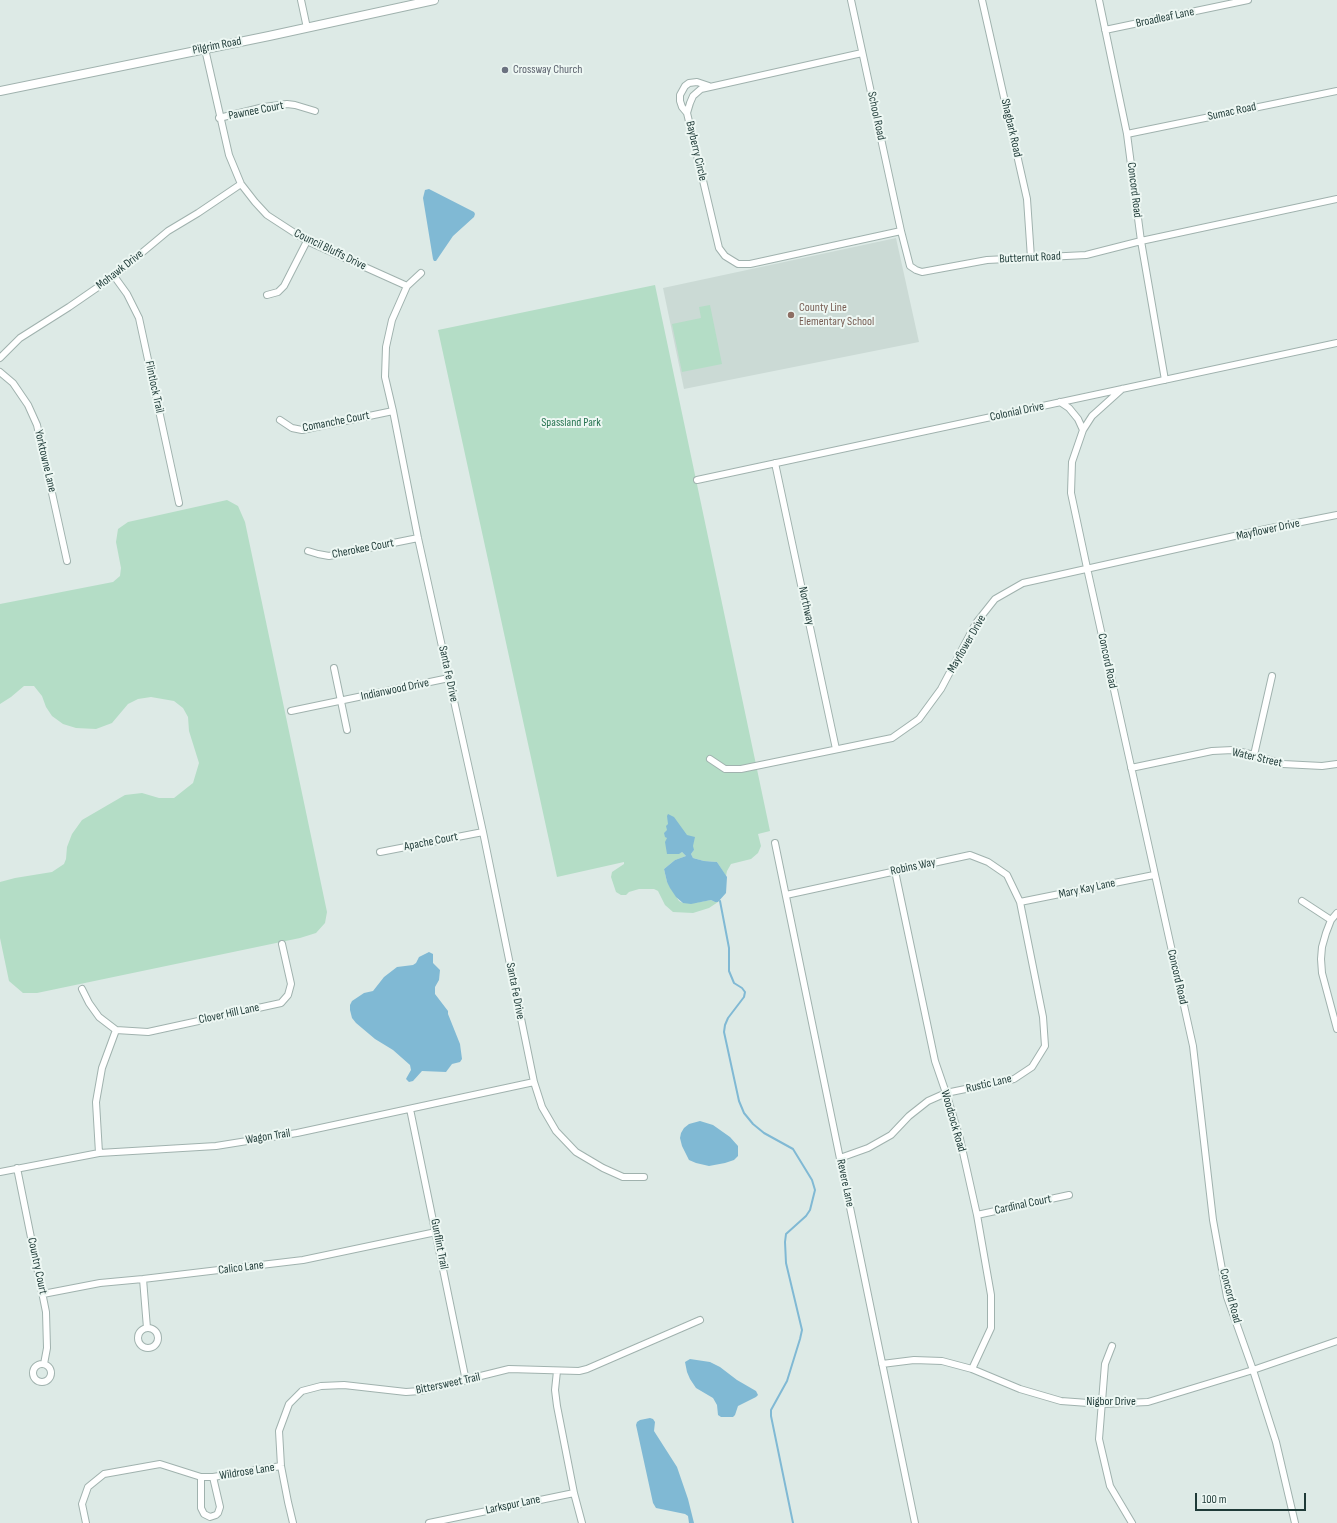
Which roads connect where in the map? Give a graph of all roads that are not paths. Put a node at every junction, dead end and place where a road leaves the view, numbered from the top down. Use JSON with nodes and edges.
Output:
{"nodes":[{"id":1,"x":300,"y":0,"type":"edge"},
{"id":2,"x":434,"y":0,"type":"edge"},
{"id":3,"x":852,"y":0,"type":"edge"},
{"id":4,"x":982,"y":0,"type":"edge"},
{"id":5,"x":1099,"y":0,"type":"edge"},
{"id":6,"x":1248,"y":0,"type":"edge"},
{"id":7,"x":306,"y":28,"type":"junction"},
{"id":8,"x":1105,"y":30,"type":"junction"},
{"id":9,"x":205,"y":49,"type":"junction"},
{"id":10,"x":862,"y":53,"type":"junction"},
{"id":11,"x":710,"y":86,"type":"junction"},
{"id":12,"x":0,"y":91,"type":"edge"},
{"id":13,"x":1337,"y":91,"type":"edge"},
{"id":14,"x":315,"y":111,"type":"dead end"},
{"id":15,"x":688,"y":113,"type":"junction"},
{"id":16,"x":219,"y":118,"type":"junction"},
{"id":17,"x":1127,"y":134,"type":"junction"},
{"id":18,"x":241,"y":184,"type":"junction"},
{"id":19,"x":1337,"y":199,"type":"edge"},
{"id":20,"x":901,"y":231,"type":"junction"},
{"id":21,"x":307,"y":241,"type":"junction"},
{"id":22,"x":1141,"y":241,"type":"junction"},
{"id":23,"x":1031,"y":258,"type":"junction"},
{"id":24,"x":421,"y":273,"type":"dead end"},
{"id":25,"x":114,"y":276,"type":"junction"},
{"id":26,"x":407,"y":286,"type":"junction"},
{"id":27,"x":267,"y":295,"type":"dead end"},
{"id":28,"x":1337,"y":343,"type":"edge"},
{"id":29,"x":0,"y":358,"type":"edge"},
{"id":30,"x":0,"y":372,"type":"edge"},
{"id":31,"x":1165,"y":380,"type":"junction"},
{"id":32,"x":1122,"y":389,"type":"junction"},
{"id":33,"x":1060,"y":402,"type":"junction"},
{"id":34,"x":394,"y":411,"type":"junction"},
{"id":35,"x":280,"y":420,"type":"dead end"},
{"id":36,"x":1083,"y":430,"type":"junction"},
{"id":37,"x":775,"y":463,"type":"junction"},
{"id":38,"x":697,"y":480,"type":"dead end"},
{"id":39,"x":179,"y":503,"type":"dead end"},
{"id":40,"x":1337,"y":516,"type":"edge"},
{"id":41,"x":418,"y":538,"type":"junction"},
{"id":42,"x":308,"y":551,"type":"dead end"},
{"id":43,"x":67,"y":561,"type":"dead end"},
{"id":44,"x":1086,"y":568,"type":"junction"},
{"id":45,"x":334,"y":668,"type":"dead end"},
{"id":46,"x":1272,"y":676,"type":"dead end"},
{"id":47,"x":450,"y":678,"type":"junction"},
{"id":48,"x":341,"y":701,"type":"junction"},
{"id":49,"x":291,"y":711,"type":"dead end"},
{"id":50,"x":347,"y":730,"type":"dead end"},
{"id":51,"x":836,"y":750,"type":"junction"},
{"id":52,"x":1254,"y":755,"type":"junction"},
{"id":53,"x":710,"y":759,"type":"dead end"},
{"id":54,"x":1337,"y":764,"type":"edge"},
{"id":55,"x":1131,"y":768,"type":"junction"},
{"id":56,"x":483,"y":832,"type":"junction"},
{"id":57,"x":775,"y":843,"type":"dead end"},
{"id":58,"x":380,"y":852,"type":"dead end"},
{"id":59,"x":895,"y":871,"type":"junction"},
{"id":60,"x":1154,"y":875,"type":"junction"},
{"id":61,"x":786,"y":895,"type":"junction"},
{"id":62,"x":1302,"y":900,"type":"dead end"},
{"id":63,"x":1020,"y":902,"type":"junction"},
{"id":64,"x":1337,"y":914,"type":"edge"},
{"id":65,"x":1331,"y":920,"type":"junction"},
{"id":66,"x":282,"y":944,"type":"dead end"},
{"id":67,"x":82,"y":989,"type":"dead end"},
{"id":68,"x":1337,"y":1029,"type":"edge"},
{"id":69,"x":116,"y":1030,"type":"junction"},
{"id":70,"x":534,"y":1082,"type":"junction"},
{"id":71,"x":946,"y":1094,"type":"junction"},
{"id":72,"x":410,"y":1109,"type":"junction"},
{"id":73,"x":99,"y":1153,"type":"junction"},
{"id":74,"x":840,"y":1158,"type":"junction"},
{"id":75,"x":18,"y":1168,"type":"junction"},
{"id":76,"x":0,"y":1172,"type":"edge"},
{"id":77,"x":644,"y":1177,"type":"dead end"},
{"id":78,"x":1069,"y":1195,"type":"dead end"},
{"id":79,"x":977,"y":1215,"type":"junction"},
{"id":80,"x":436,"y":1232,"type":"junction"},
{"id":81,"x":143,"y":1279,"type":"junction"},
{"id":82,"x":43,"y":1294,"type":"junction"},
{"id":83,"x":700,"y":1320,"type":"dead end"},
{"id":84,"x":146,"y":1328,"type":"dead end"},
{"id":85,"x":1337,"y":1341,"type":"edge"},
{"id":86,"x":1112,"y":1346,"type":"dead end"},
{"id":87,"x":44,"y":1364,"type":"dead end"},
{"id":88,"x":882,"y":1364,"type":"junction"},
{"id":89,"x":972,"y":1369,"type":"junction"},
{"id":90,"x":1253,"y":1370,"type":"junction"},
{"id":91,"x":557,"y":1371,"type":"junction"},
{"id":92,"x":466,"y":1380,"type":"junction"},
{"id":93,"x":1102,"y":1404,"type":"junction"},
{"id":94,"x":282,"y":1466,"type":"junction"},
{"id":95,"x":201,"y":1477,"type":"junction"},
{"id":96,"x":213,"y":1477,"type":"junction"},
{"id":97,"x":574,"y":1493,"type":"junction"},
{"id":98,"x":457,"y":1520,"type":"edge"},
{"id":99,"x":86,"y":1523,"type":"edge"},
{"id":100,"x":293,"y":1523,"type":"edge"},
{"id":101,"x":429,"y":1523,"type":"edge"},
{"id":102,"x":582,"y":1523,"type":"edge"},
{"id":103,"x":915,"y":1523,"type":"edge"},
{"id":104,"x":1132,"y":1523,"type":"edge"},
{"id":105,"x":1295,"y":1523,"type":"edge"}],
"edges":[{"from":1,"to":7,"type":"street"},
{"from":2,"to":7,"type":"street","name":"Pilgrim Road"},
{"from":3,"to":10,"type":"street","name":"School Road"},
{"from":4,"to":23,"type":"street","name":"Shagbark Road"},
{"from":5,"to":8,"type":"street","name":"Concord Road"},
{"from":6,"to":8,"type":"street","name":"Broadleaf Lane"},
{"from":7,"to":9,"type":"street","name":"Pilgrim Road"},
{"from":8,"to":17,"type":"street","name":"Concord Road"},
{"from":9,"to":12,"type":"street","name":"Pilgrim Road"},
{"from":9,"to":16,"type":"street","name":"Council Bluffs Drive"},
{"from":10,"to":11,"type":"street","name":"Bayberry Circle"},
{"from":10,"to":20,"type":"street","name":"School Road"},
{"from":11,"to":15,"type":"street","name":"Bayberry Circle"},
{"from":11,"to":15,"type":"street"},
{"from":13,"to":17,"type":"street","name":"Sumac Road"},
{"from":14,"to":16,"type":"street","name":"Pawnee Court"},
{"from":15,"to":20,"type":"street","name":"Bayberry Circle"},
{"from":16,"to":18,"type":"street","name":"Council Bluffs Drive"},
{"from":17,"to":22,"type":"street","name":"Concord Road"},
{"from":18,"to":21,"type":"street","name":"Council Bluffs Drive"},
{"from":18,"to":25,"type":"street","name":"Mohawk Drive"},
{"from":19,"to":22,"type":"street","name":"Butternut Road"},
{"from":20,"to":23,"type":"street","name":"Butternut Road"},
{"from":21,"to":26,"type":"street","name":"Council Bluffs Drive"},
{"from":21,"to":27,"type":"street"},
{"from":22,"to":23,"type":"street","name":"Butternut Road"},
{"from":22,"to":31,"type":"street","name":"Concord Road"},
{"from":24,"to":26,"type":"street","name":"Santa Fe Drive"},
{"from":25,"to":29,"type":"street","name":"Mohawk Drive"},
{"from":25,"to":39,"type":"street","name":"Flintlock Trail"},
{"from":26,"to":34,"type":"street","name":"Santa Fe Drive"},
{"from":28,"to":31,"type":"street","name":"Colonial Drive"},
{"from":30,"to":43,"type":"street","name":"Yorktowne Lane"},
{"from":31,"to":32,"type":"street","name":"Colonial Drive"},
{"from":32,"to":33,"type":"street","name":"Colonial Drive"},
{"from":32,"to":36,"type":"street","name":"Concord Road"},
{"from":33,"to":36,"type":"street"},
{"from":33,"to":37,"type":"street","name":"Colonial Drive"},
{"from":34,"to":35,"type":"street","name":"Comanche Court"},
{"from":34,"to":41,"type":"street","name":"Santa Fe Drive"},
{"from":36,"to":44,"type":"street","name":"Concord Road"},
{"from":37,"to":38,"type":"street","name":"Colonial Drive"},
{"from":37,"to":51,"type":"street","name":"Northway"},
{"from":40,"to":44,"type":"street","name":"Mayflower Drive"},
{"from":41,"to":42,"type":"street","name":"Cherokee Court"},
{"from":41,"to":47,"type":"street","name":"Santa Fe Drive"},
{"from":44,"to":51,"type":"street","name":"Mayflower Drive"},
{"from":44,"to":55,"type":"street","name":"Concord Road"},
{"from":45,"to":48,"type":"street"},
{"from":46,"to":52,"type":"street"},
{"from":47,"to":48,"type":"street","name":"Indianwood Drive"},
{"from":47,"to":56,"type":"street","name":"Santa Fe Drive"},
{"from":48,"to":49,"type":"street","name":"Indianwood Drive"},
{"from":48,"to":50,"type":"street"},
{"from":51,"to":53,"type":"street","name":"Mayflower Drive"},
{"from":52,"to":54,"type":"street","name":"Water Street"},
{"from":52,"to":55,"type":"street","name":"Water Street"},
{"from":55,"to":60,"type":"street","name":"Concord Road"},
{"from":56,"to":58,"type":"street","name":"Apache Court"},
{"from":56,"to":70,"type":"street","name":"Santa Fe Drive"},
{"from":57,"to":61,"type":"street","name":"Revere Lane"},
{"from":59,"to":61,"type":"street","name":"Robins Way"},
{"from":59,"to":63,"type":"street","name":"Robins Way"},
{"from":59,"to":71,"type":"street","name":"Woodcock Road"},
{"from":60,"to":63,"type":"street","name":"Mary Kay Lane"},
{"from":60,"to":90,"type":"street","name":"Concord Road"},
{"from":61,"to":74,"type":"street","name":"Revere Lane"},
{"from":62,"to":65,"type":"street"},
{"from":63,"to":71,"type":"street","name":"Rustic Lane"},
{"from":64,"to":65,"type":"street"},
{"from":65,"to":68,"type":"street"},
{"from":66,"to":69,"type":"street","name":"Clover Hill Lane"},
{"from":67,"to":69,"type":"street"},
{"from":69,"to":73,"type":"street"},
{"from":70,"to":72,"type":"street","name":"Wagon Trail"},
{"from":70,"to":77,"type":"street","name":"Santa Fe Drive"},
{"from":71,"to":74,"type":"street","name":"Rustic Lane"},
{"from":71,"to":79,"type":"street","name":"Woodcock Road"},
{"from":72,"to":73,"type":"street","name":"Wagon Trail"},
{"from":72,"to":80,"type":"street","name":"Gunflint Trail"},
{"from":73,"to":75,"type":"street","name":"Wagon Trail"},
{"from":74,"to":88,"type":"street","name":"Revere Lane"},
{"from":75,"to":76,"type":"street","name":"Wagon Trail"},
{"from":75,"to":82,"type":"street","name":"Country Court"},
{"from":78,"to":79,"type":"street","name":"Cardinal Court"},
{"from":79,"to":89,"type":"street","name":"Woodcock Road"},
{"from":80,"to":81,"type":"street","name":"Calico Lane"},
{"from":80,"to":92,"type":"street","name":"Gunflint Trail"},
{"from":81,"to":82,"type":"street","name":"Calico Lane"},
{"from":81,"to":84,"type":"street"},
{"from":82,"to":87,"type":"street","name":"Country Court"},
{"from":83,"to":91,"type":"street","name":"Bittersweet Trail"},
{"from":85,"to":90,"type":"street","name":"Nigbor Drive"},
{"from":86,"to":93,"type":"street"},
{"from":88,"to":89,"type":"street","name":"Nigbor Drive"},
{"from":88,"to":103,"type":"street","name":"Revere Lane"},
{"from":89,"to":93,"type":"street","name":"Nigbor Drive"},
{"from":90,"to":93,"type":"street","name":"Nigbor Drive"},
{"from":90,"to":105,"type":"street","name":"Concord Road"},
{"from":91,"to":92,"type":"street","name":"Bittersweet Trail"},
{"from":91,"to":97,"type":"street"},
{"from":92,"to":94,"type":"street","name":"Bittersweet Trail"},
{"from":93,"to":104,"type":"street"},
{"from":94,"to":96,"type":"street","name":"Wildrose Lane"},
{"from":94,"to":100,"type":"street","name":"Bittersweet Trail"},
{"from":95,"to":96,"type":"street","name":"Wildrose Lane"},
{"from":95,"to":96,"type":"street","name":"Wildrose Lane"},
{"from":95,"to":99,"type":"street","name":"Wildrose Lane"},
{"from":97,"to":98,"type":"street","name":"Larkspur Lane"},
{"from":97,"to":102,"type":"street"},
{"from":98,"to":101,"type":"street","name":"Larkspur Lane"}]}
